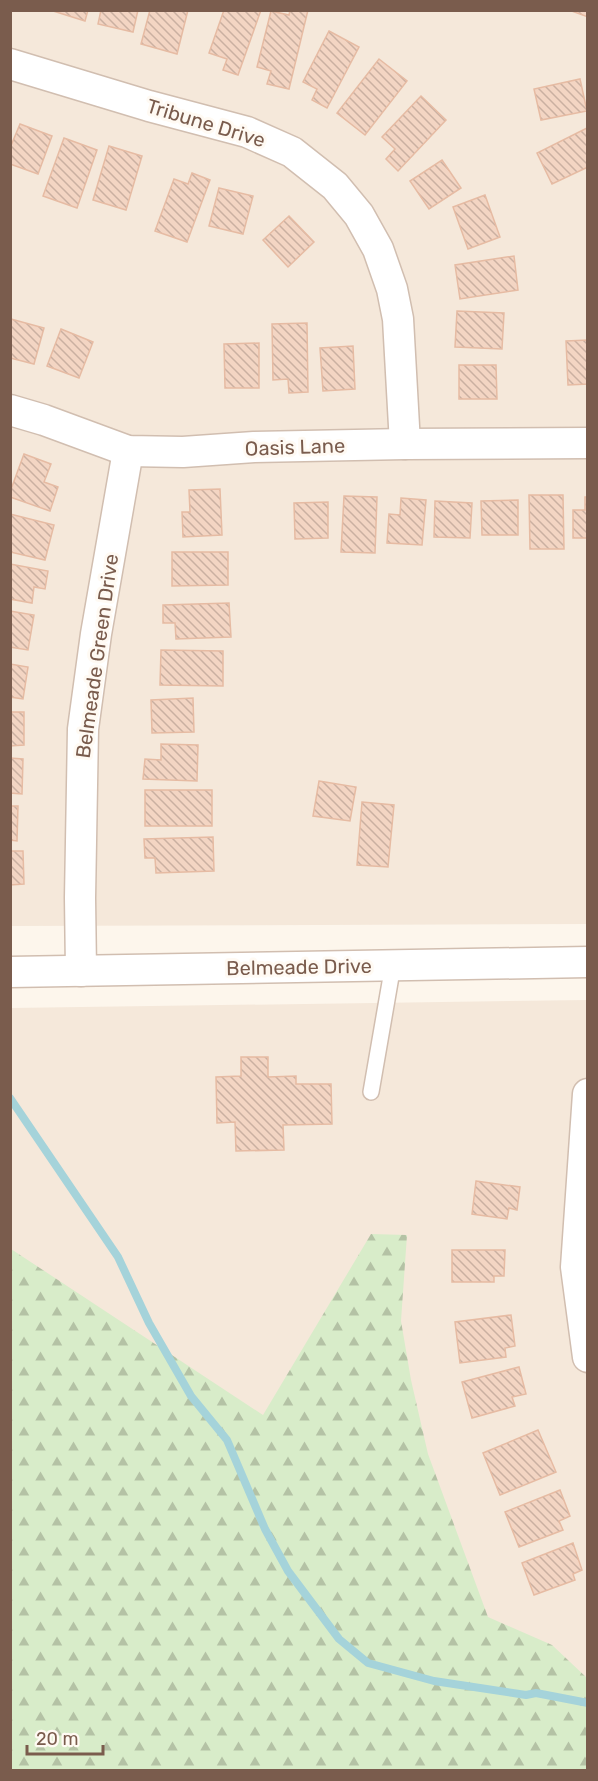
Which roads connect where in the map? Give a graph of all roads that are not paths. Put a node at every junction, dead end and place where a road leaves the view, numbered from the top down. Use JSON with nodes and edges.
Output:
{"nodes":[{"id":1,"x":10,"y":64,"type":"edge"},
{"id":2,"x":10,"y":410,"type":"edge"},
{"id":3,"x":588,"y":443,"type":"edge"},
{"id":4,"x":405,"y":444,"type":"junction"},
{"id":5,"x":128,"y":451,"type":"junction"},
{"id":6,"x":588,"y":962,"type":"edge"},
{"id":7,"x":393,"y":965,"type":"junction"},
{"id":8,"x":81,"y":971,"type":"junction"},
{"id":9,"x":10,"y":972,"type":"edge"},
{"id":10,"x":371,"y":1092,"type":"dead end"},
{"id":11,"x":588,"y":1094,"type":"edge"},
{"id":12,"x":588,"y":1357,"type":"edge"}],
"edges":[{"from":1,"to":4,"type":"street","name":"Tribune Drive"},
{"from":2,"to":5,"type":"street","name":"Oasis Lane"},
{"from":3,"to":4,"type":"street","name":"Oasis Lane"},
{"from":4,"to":5,"type":"street","name":"Oasis Lane"},
{"from":5,"to":8,"type":"street","name":"Belmeade Green Drive"},
{"from":6,"to":7,"type":"street","name":"Belmeade Drive"},
{"from":7,"to":8,"type":"street","name":"Belmeade Drive"},
{"from":7,"to":10,"type":"lane"},
{"from":8,"to":9,"type":"street","name":"Belmeade Drive"},
{"from":11,"to":12,"type":"street"}]}
